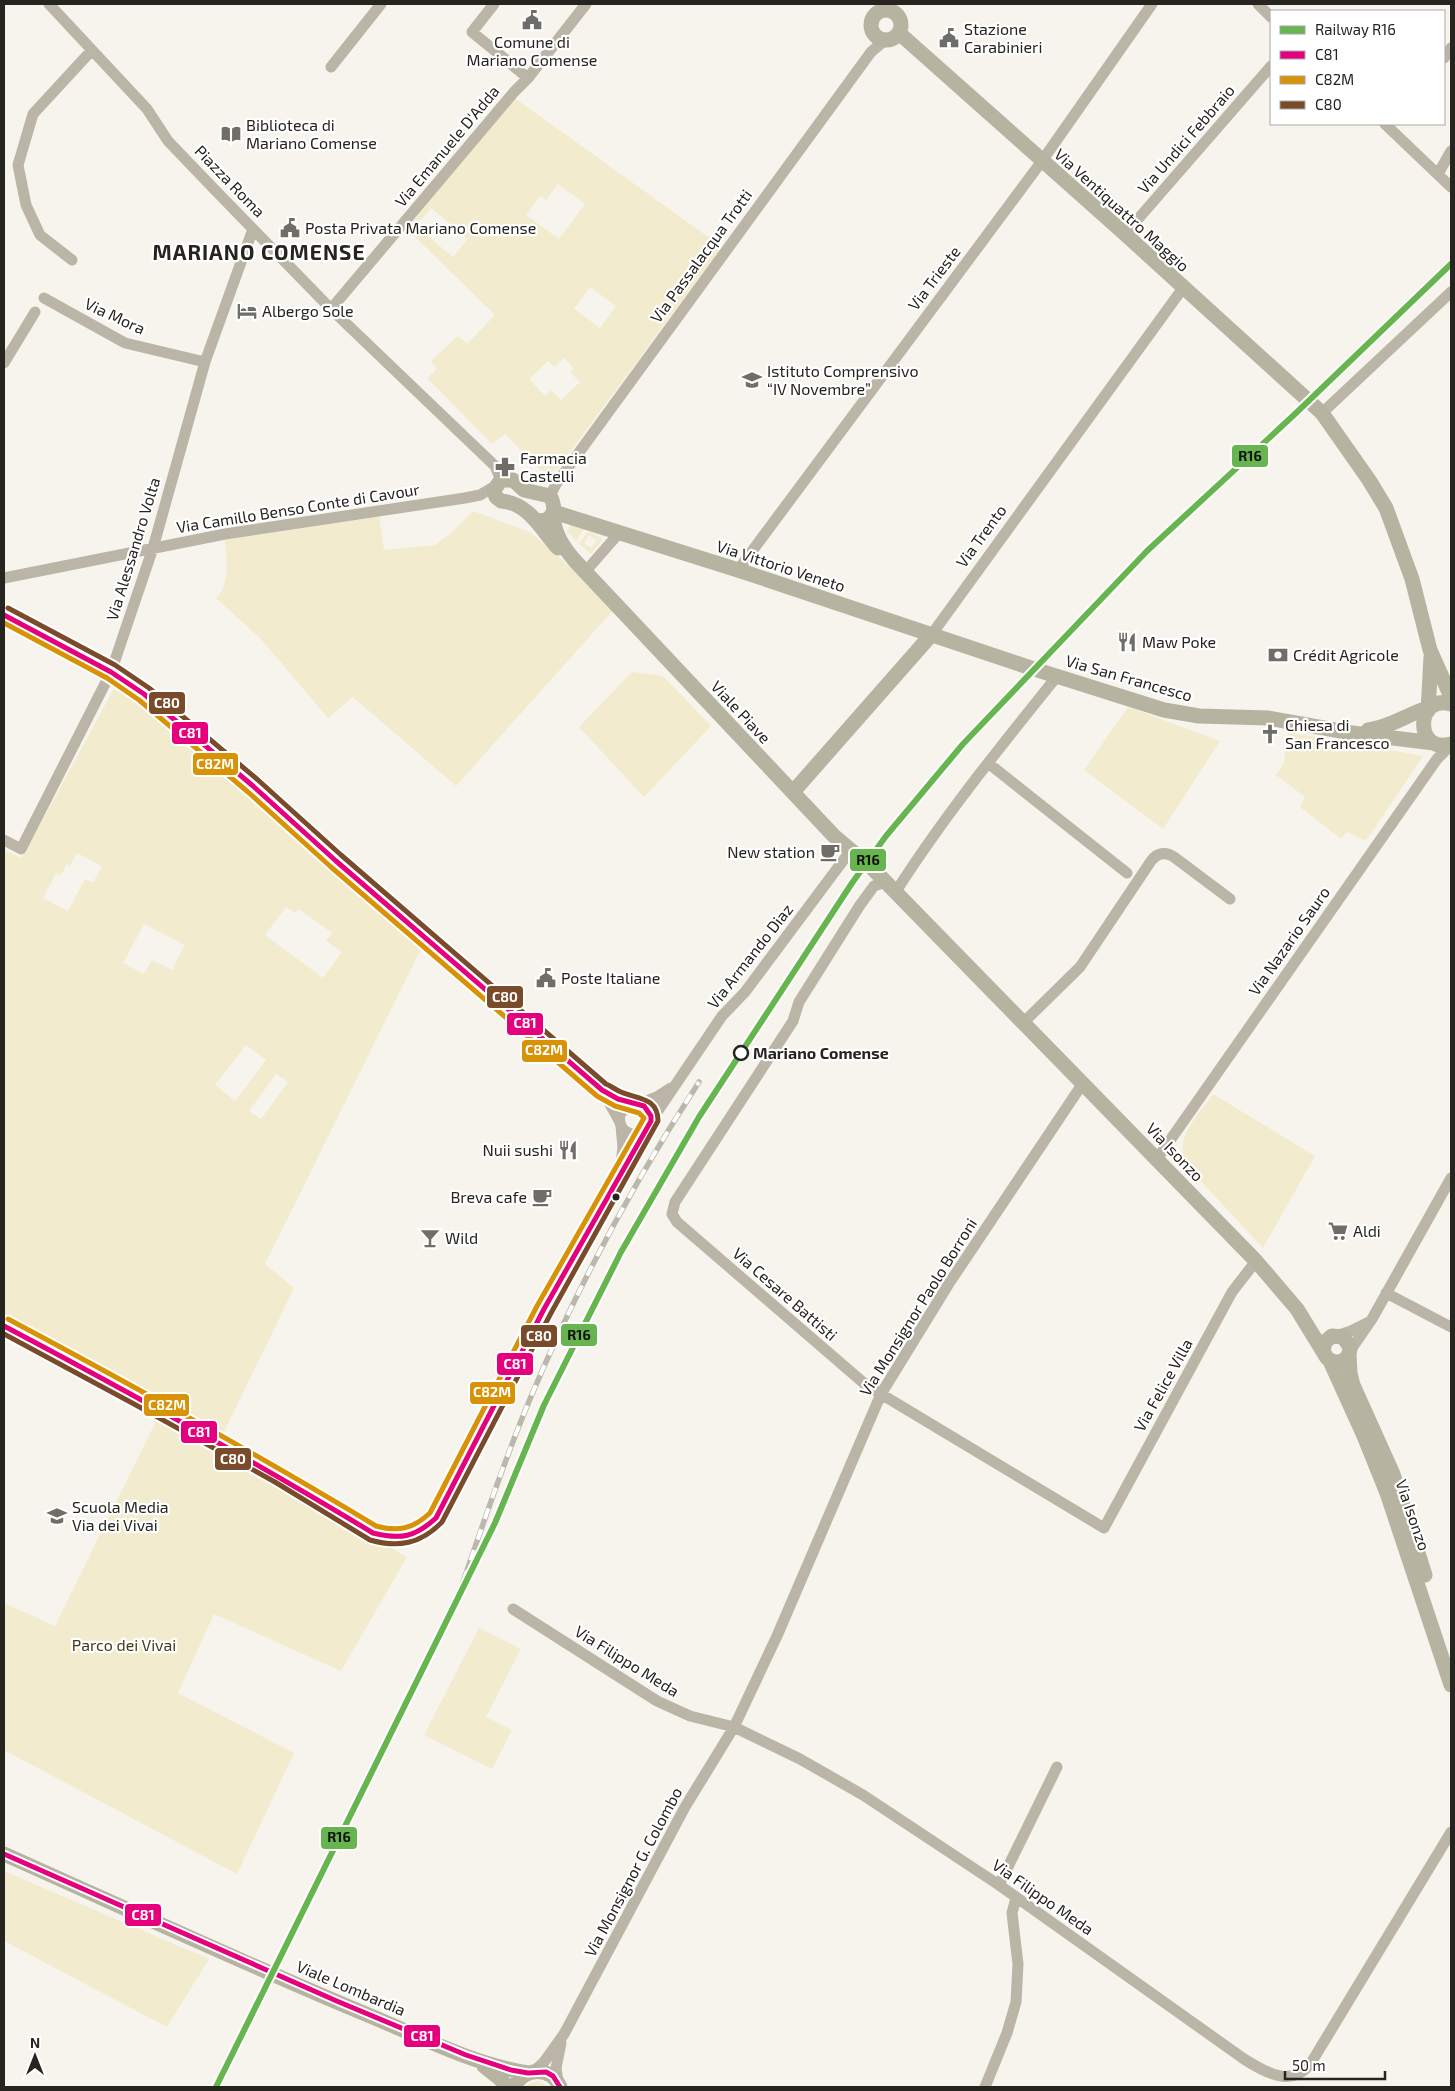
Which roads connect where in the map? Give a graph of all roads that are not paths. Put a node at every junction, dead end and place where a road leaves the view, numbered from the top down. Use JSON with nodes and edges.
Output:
{"nodes":[{"id":1,"x":381,"y":4,"type":"edge"},
{"id":2,"x":494,"y":4,"type":"edge"},
{"id":3,"x":586,"y":4,"type":"edge"},
{"id":4,"x":1152,"y":4,"type":"edge"},
{"id":5,"x":51,"y":5,"type":"edge"},
{"id":6,"x":872,"y":8,"type":"edge"},
{"id":7,"x":900,"y":9,"type":"edge"},
{"id":8,"x":892,"y":37,"type":"junction"},
{"id":9,"x":92,"y":50,"type":"junction"},
{"id":10,"x":330,"y":67,"type":"dead end"},
{"id":11,"x":1270,"y":67,"type":"edge"},
{"id":12,"x":528,"y":78,"type":"junction"},
{"id":13,"x":1391,"y":126,"type":"edge"},
{"id":14,"x":1451,"y":151,"type":"edge"},
{"id":15,"x":1042,"y":161,"type":"junction"},
{"id":16,"x":1438,"y":174,"type":"junction"},
{"id":17,"x":1451,"y":187,"type":"edge"},
{"id":18,"x":253,"y":229,"type":"junction"},
{"id":19,"x":1125,"y":234,"type":"junction"},
{"id":20,"x":72,"y":260,"type":"dead end"},
{"id":21,"x":1183,"y":288,"type":"junction"},
{"id":22,"x":1451,"y":292,"type":"edge"},
{"id":23,"x":44,"y":298,"type":"dead end"},
{"id":24,"x":331,"y":309,"type":"junction"},
{"id":25,"x":36,"y":312,"type":"dead end"},
{"id":26,"x":205,"y":362,"type":"junction"},
{"id":27,"x":4,"y":364,"type":"edge"},
{"id":28,"x":1322,"y":413,"type":"junction"},
{"id":29,"x":499,"y":482,"type":"junction"},
{"id":30,"x":480,"y":495,"type":"junction"},
{"id":31,"x":550,"y":496,"type":"junction"},
{"id":32,"x":501,"y":501,"type":"junction"},
{"id":33,"x":553,"y":513,"type":"junction"},
{"id":34,"x":536,"y":520,"type":"junction"},
{"id":35,"x":620,"y":532,"type":"junction"},
{"id":36,"x":153,"y":548,"type":"junction"},
{"id":37,"x":581,"y":567,"type":"junction"},
{"id":38,"x":738,"y":570,"type":"junction"},
{"id":39,"x":4,"y":578,"type":"edge"},
{"id":40,"x":4,"y":615,"type":"edge"},
{"id":41,"x":932,"y":634,"type":"junction"},
{"id":42,"x":1430,"y":650,"type":"junction"},
{"id":43,"x":111,"y":672,"type":"junction"},
{"id":44,"x":1058,"y":675,"type":"junction"},
{"id":45,"x":1451,"y":697,"type":"edge"},
{"id":46,"x":1451,"y":704,"type":"edge"},
{"id":47,"x":1429,"y":709,"type":"junction"},
{"id":48,"x":1352,"y":732,"type":"junction"},
{"id":49,"x":1434,"y":743,"type":"junction"},
{"id":50,"x":1451,"y":745,"type":"edge"},
{"id":51,"x":988,"y":763,"type":"junction"},
{"id":52,"x":793,"y":792,"type":"junction"},
{"id":53,"x":4,"y":840,"type":"edge"},
{"id":54,"x":851,"y":850,"type":"junction"},
{"id":55,"x":1127,"y":873,"type":"dead end"},
{"id":56,"x":890,"y":887,"type":"junction"},
{"id":57,"x":1230,"y":898,"type":"dead end"},
{"id":58,"x":1024,"y":1022,"type":"junction"},
{"id":59,"x":1083,"y":1083,"type":"junction"},
{"id":60,"x":676,"y":1084,"type":"junction"},
{"id":61,"x":602,"y":1090,"type":"junction"},
{"id":62,"x":636,"y":1104,"type":"junction"},
{"id":63,"x":651,"y":1121,"type":"junction"},
{"id":64,"x":620,"y":1124,"type":"junction"},
{"id":65,"x":645,"y":1132,"type":"junction"},
{"id":66,"x":1157,"y":1159,"type":"junction"},
{"id":67,"x":1451,"y":1178,"type":"edge"},
{"id":68,"x":618,"y":1183,"type":"junction"},
{"id":69,"x":1256,"y":1262,"type":"junction"},
{"id":70,"x":1386,"y":1293,"type":"junction"},
{"id":71,"x":1297,"y":1309,"type":"junction"},
{"id":72,"x":1372,"y":1319,"type":"junction"},
{"id":73,"x":4,"y":1326,"type":"edge"},
{"id":74,"x":1451,"y":1327,"type":"edge"},
{"id":75,"x":1335,"y":1336,"type":"junction"},
{"id":76,"x":1349,"y":1353,"type":"junction"},
{"id":77,"x":1326,"y":1356,"type":"junction"},
{"id":78,"x":880,"y":1394,"type":"junction"},
{"id":79,"x":1104,"y":1528,"type":"joint"},
{"id":80,"x":514,"y":1608,"type":"dead end"},
{"id":81,"x":1451,"y":1655,"type":"edge"},
{"id":82,"x":1451,"y":1685,"type":"edge"},
{"id":83,"x":734,"y":1727,"type":"junction"},
{"id":84,"x":1057,"y":1767,"type":"dead end"},
{"id":85,"x":1451,"y":1832,"type":"edge"},
{"id":86,"x":4,"y":1854,"type":"edge"},
{"id":87,"x":999,"y":1885,"type":"junction"},
{"id":88,"x":1016,"y":1898,"type":"junction"},
{"id":89,"x":564,"y":2034,"type":"junction"},
{"id":90,"x":466,"y":2055,"type":"junction"},
{"id":91,"x":531,"y":2072,"type":"junction"},
{"id":92,"x":1295,"y":2082,"type":"edge"},
{"id":93,"x":560,"y":2086,"type":"edge"},
{"id":94,"x":508,"y":2087,"type":"edge"},
{"id":95,"x":514,"y":2087,"type":"edge"},
{"id":96,"x":985,"y":2087,"type":"edge"}],
"edges":[{"from":1,"to":10,"type":"street"},
{"from":2,"to":12,"type":"street"},
{"from":3,"to":12,"type":"street","name":"Via Emanuele D'Adda"},
{"from":4,"to":15,"type":"street","name":"Via Trieste"},
{"from":5,"to":9,"type":"street","name":"Piazza Roma"},
{"from":6,"to":7,"type":"street"},
{"from":6,"to":8,"type":"street","name":"Via Ventiquattro Maggio"},
{"from":7,"to":8,"type":"street"},
{"from":8,"to":15,"type":"street","name":"Via Ventiquattro Maggio"},
{"from":8,"to":31,"type":"street","name":"Via Passalacqua Trotti"},
{"from":9,"to":18,"type":"street","name":"Piazza Roma"},
{"from":9,"to":20,"type":"street"},
{"from":11,"to":19,"type":"street","name":"Via Undici Febbraio"},
{"from":12,"to":24,"type":"street","name":"Via Emanuele D'Adda"},
{"from":13,"to":16,"type":"street"},
{"from":14,"to":16,"type":"street"},
{"from":15,"to":19,"type":"street","name":"Via Ventiquattro Maggio"},
{"from":15,"to":38,"type":"street","name":"Via Trieste"},
{"from":16,"to":17,"type":"street"},
{"from":18,"to":24,"type":"street","name":"Piazza Roma"},
{"from":18,"to":26,"type":"street","name":"Via Alessandro Volta"},
{"from":19,"to":21,"type":"street","name":"Via Ventiquattro Maggio"},
{"from":21,"to":28,"type":"street","name":"Via Ventiquattro Maggio"},
{"from":21,"to":41,"type":"street","name":"Via Trento"},
{"from":22,"to":28,"type":"street"},
{"from":23,"to":26,"type":"street","name":"Via Mora"},
{"from":24,"to":29,"type":"street","name":"Piazza Roma"},
{"from":25,"to":27,"type":"street"},
{"from":26,"to":36,"type":"street","name":"Via Alessandro Volta"},
{"from":28,"to":42,"type":"street","name":"Via Ventiquattro Maggio"},
{"from":29,"to":30,"type":"street","name":"Via Camillo Benso Conte di Cavour"},
{"from":29,"to":31,"type":"street"},
{"from":29,"to":32,"type":"street"},
{"from":30,"to":32,"type":"street","name":"Via Camillo Benso Conte di Cavour"},
{"from":30,"to":36,"type":"street","name":"Via Camillo Benso Conte di Cavour"},
{"from":31,"to":33,"type":"street"},
{"from":32,"to":34,"type":"street"},
{"from":33,"to":34,"type":"street"},
{"from":33,"to":35,"type":"street","name":"Via Vittorio Veneto"},
{"from":33,"to":37,"type":"street"},
{"from":34,"to":37,"type":"street"},
{"from":35,"to":37,"type":"street"},
{"from":35,"to":38,"type":"street","name":"Via Vittorio Veneto"},
{"from":36,"to":39,"type":"street","name":"Via Camillo Benso Conte di Cavour"},
{"from":36,"to":43,"type":"street","name":"Via Alessandro Volta"},
{"from":37,"to":52,"type":"street","name":"Viale Piave"},
{"from":38,"to":41,"type":"street","name":"Via Vittorio Veneto"},
{"from":40,"to":43,"type":"street"},
{"from":41,"to":44,"type":"street","name":"Via San Francesco"},
{"from":41,"to":52,"type":"street","name":"Via Trento"},
{"from":42,"to":45,"type":"street"},
{"from":42,"to":47,"type":"street"},
{"from":43,"to":53,"type":"street","name":"Via Alessandro Volta"},
{"from":43,"to":61,"type":"street"},
{"from":44,"to":48,"type":"street","name":"Via San Francesco"},
{"from":44,"to":51,"type":"street"},
{"from":46,"to":47,"type":"street","name":"Via San Francesco"},
{"from":47,"to":48,"type":"street","name":"Via San Francesco"},
{"from":47,"to":49,"type":"street"},
{"from":48,"to":49,"type":"street","name":"Via San Francesco"},
{"from":49,"to":50,"type":"street","name":"Via San Francesco"},
{"from":50,"to":66,"type":"street","name":"Via Nazario Sauro"},
{"from":51,"to":55,"type":"street"},
{"from":51,"to":56,"type":"street"},
{"from":52,"to":54,"type":"street","name":"Viale Piave"},
{"from":54,"to":56,"type":"street","name":"Viale Piave"},
{"from":54,"to":60,"type":"street","name":"Via Armando Diaz"},
{"from":56,"to":58,"type":"street","name":"Via Isonzo"},
{"from":56,"to":78,"type":"street","name":"Via Cesare Battisti"},
{"from":57,"to":58,"type":"street"},
{"from":58,"to":59,"type":"street","name":"Via Isonzo"},
{"from":59,"to":66,"type":"street","name":"Via Isonzo"},
{"from":59,"to":78,"type":"street","name":"Via Monsignor Paolo Borroni"},
{"from":60,"to":62,"type":"street","name":"Via Armando Diaz"},
{"from":60,"to":63,"type":"street","name":"Via Armando Diaz"},
{"from":61,"to":62,"type":"street"},
{"from":61,"to":64,"type":"street"},
{"from":62,"to":63,"type":"street"},
{"from":62,"to":64,"type":"street"},
{"from":63,"to":65,"type":"street"},
{"from":64,"to":65,"type":"street"},
{"from":64,"to":68,"type":"street"},
{"from":65,"to":68,"type":"street"},
{"from":66,"to":69,"type":"street","name":"Via Isonzo"},
{"from":67,"to":70,"type":"street"},
{"from":68,"to":73,"type":"street"},
{"from":69,"to":71,"type":"street","name":"Via Isonzo"},
{"from":69,"to":79,"type":"street","name":"Via Felice Villa"},
{"from":70,"to":72,"type":"street"},
{"from":70,"to":74,"type":"street"},
{"from":71,"to":75,"type":"street","name":"Via Isonzo"},
{"from":71,"to":77,"type":"street","name":"Via Isonzo"},
{"from":72,"to":75,"type":"street"},
{"from":72,"to":76,"type":"street"},
{"from":75,"to":76,"type":"street"},
{"from":75,"to":77,"type":"street"},
{"from":76,"to":77,"type":"street"},
{"from":76,"to":81,"type":"street","name":"Via Isonzo"},
{"from":77,"to":82,"type":"street","name":"Via Isonzo"},
{"from":78,"to":79,"type":"street","name":"Via Cesare Battisti"},
{"from":78,"to":83,"type":"street","name":"Via Monsignor Paolo Borroni"},
{"from":80,"to":83,"type":"street","name":"Via Filippo Meda"},
{"from":83,"to":87,"type":"street","name":"Via Filippo Meda"},
{"from":83,"to":89,"type":"street","name":"Via Monsignor G. Colombo"},
{"from":84,"to":87,"type":"street"},
{"from":85,"to":92,"type":"street","name":"Via Filippo Meda"},
{"from":86,"to":90,"type":"street","name":"Viale Lombardia"},
{"from":87,"to":88,"type":"street","name":"Via Filippo Meda"},
{"from":88,"to":92,"type":"street","name":"Via Filippo Meda"},
{"from":88,"to":96,"type":"street"},
{"from":89,"to":91,"type":"street","name":"Via Monsignor G. Colombo"},
{"from":89,"to":93,"type":"street","name":"Via Monsignor G. Colombo"},
{"from":90,"to":91,"type":"street","name":"Viale Lombardia"},
{"from":90,"to":94,"type":"street","name":"Viale Lombardia"},
{"from":91,"to":93,"type":"street","name":"Viale Lombardia"},
{"from":91,"to":95,"type":"street"}]}
